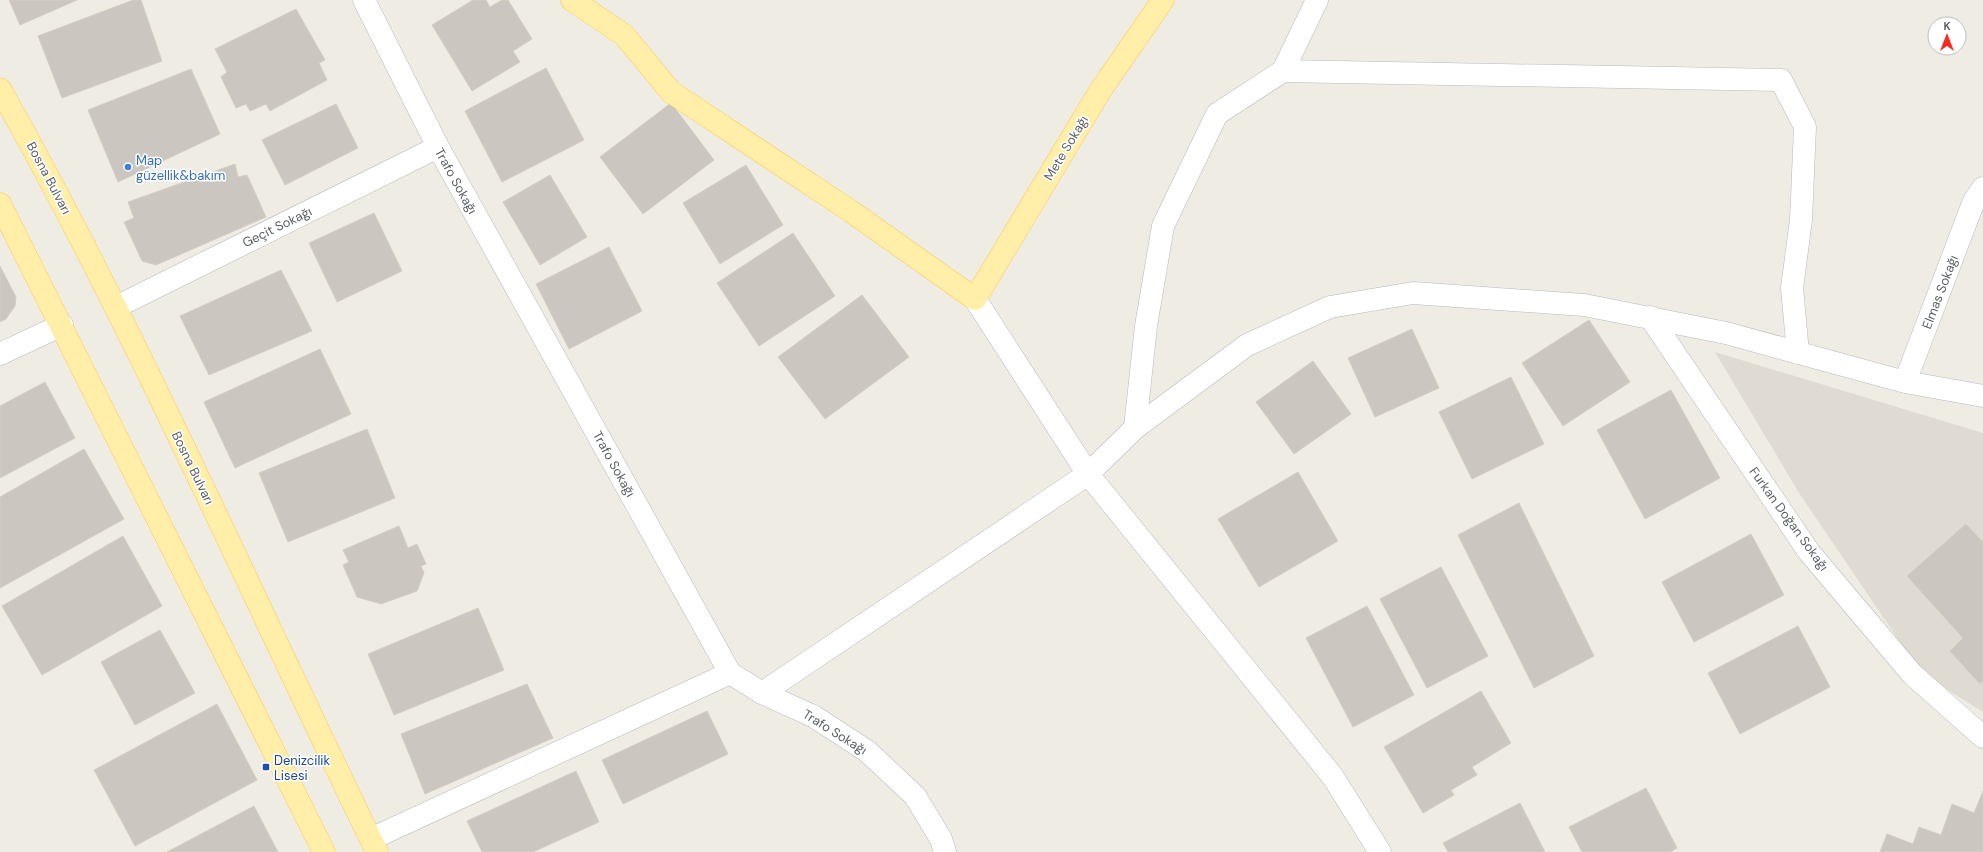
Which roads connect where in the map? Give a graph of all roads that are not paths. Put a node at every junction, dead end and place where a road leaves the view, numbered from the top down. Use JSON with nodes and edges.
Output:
{"nodes":[{"id":1,"x":364,"y":0,"type":"edge"},
{"id":2,"x":572,"y":0,"type":"edge"},
{"id":3,"x":1163,"y":0,"type":"edge"},
{"id":4,"x":1317,"y":0,"type":"edge"},
{"id":5,"x":1283,"y":71,"type":"junction"},
{"id":6,"x":0,"y":89,"type":"edge"},
{"id":7,"x":438,"y":147,"type":"junction"},
{"id":8,"x":1978,"y":195,"type":"edge"},
{"id":9,"x":0,"y":204,"type":"edge"},
{"id":10,"x":975,"y":299,"type":"junction"},
{"id":11,"x":116,"y":307,"type":"junction"},
{"id":12,"x":1650,"y":318,"type":"junction"},
{"id":13,"x":62,"y":325,"type":"junction"},
{"id":14,"x":1798,"y":353,"type":"junction"},
{"id":15,"x":0,"y":354,"type":"edge"},
{"id":16,"x":1905,"y":382,"type":"junction"},
{"id":17,"x":1983,"y":396,"type":"edge"},
{"id":18,"x":1135,"y":428,"type":"junction"},
{"id":19,"x":1088,"y":474,"type":"junction"},
{"id":20,"x":730,"y":673,"type":"junction"},
{"id":21,"x":762,"y":693,"type":"junction"},
{"id":22,"x":1983,"y":737,"type":"edge"},
{"id":23,"x":374,"y":846,"type":"edge"},
{"id":24,"x":324,"y":852,"type":"edge"},
{"id":25,"x":945,"y":852,"type":"edge"},
{"id":26,"x":1380,"y":852,"type":"edge"}],
"edges":[{"from":1,"to":7,"type":"street","name":"Trafo Sokağı"},
{"from":2,"to":10,"type":"main road"},
{"from":3,"to":10,"type":"main road","name":"Mete Sokağı"},
{"from":4,"to":5,"type":"street"},
{"from":5,"to":14,"type":"street"},
{"from":5,"to":18,"type":"street"},
{"from":6,"to":11,"type":"main road","name":"Bosna Bulvarı"},
{"from":7,"to":11,"type":"street","name":"Geçit Sokağı"},
{"from":7,"to":20,"type":"street","name":"Trafo Sokağı"},
{"from":8,"to":16,"type":"street","name":"Elmas Sokağı"},
{"from":9,"to":13,"type":"main road"},
{"from":10,"to":19,"type":"street"},
{"from":11,"to":23,"type":"main road","name":"Bosna Bulvarı"},
{"from":12,"to":14,"type":"street"},
{"from":12,"to":18,"type":"street"},
{"from":12,"to":22,"type":"street","name":"Furkan Doğan Sokağı"},
{"from":13,"to":15,"type":"street"},
{"from":13,"to":24,"type":"main road"},
{"from":14,"to":16,"type":"street"},
{"from":16,"to":17,"type":"street"},
{"from":18,"to":19,"type":"street"},
{"from":19,"to":21,"type":"street"},
{"from":19,"to":26,"type":"street"},
{"from":20,"to":21,"type":"street","name":"Trafo Sokağı"},
{"from":20,"to":23,"type":"street"},
{"from":21,"to":25,"type":"street","name":"Trafo Sokağı"}]}
